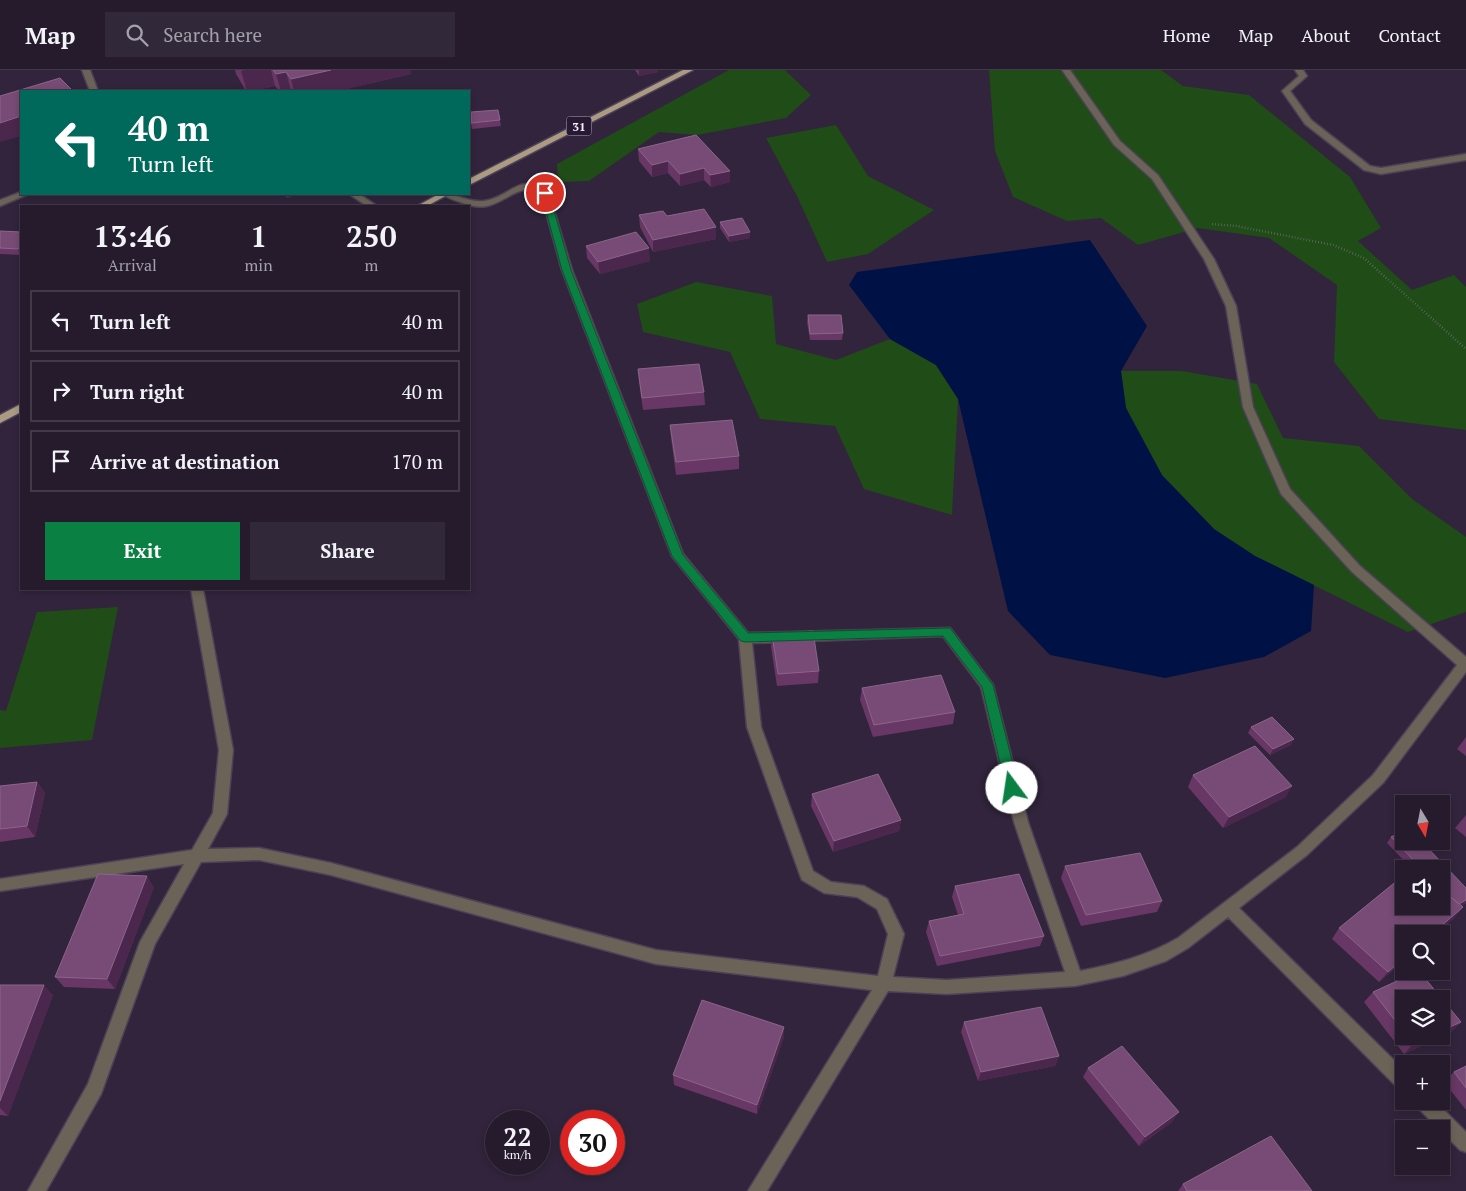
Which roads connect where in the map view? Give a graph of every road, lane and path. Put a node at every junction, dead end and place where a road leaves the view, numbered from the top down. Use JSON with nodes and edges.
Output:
{"nodes":[{"id":1,"x":86,"y":70,"type":"edge"},
{"id":2,"x":689,"y":70,"type":"edge"},
{"id":3,"x":1066,"y":70,"type":"edge"},
{"id":4,"x":1298,"y":70,"type":"edge"},
{"id":5,"x":94,"y":90,"type":"edge"},
{"id":6,"x":1466,"y":157,"type":"edge"},
{"id":7,"x":470,"y":181,"type":"edge"},
{"id":8,"x":21,"y":195,"type":"edge"},
{"id":9,"x":356,"y":195,"type":"edge"},
{"id":10,"x":444,"y":195,"type":"edge"},
{"id":11,"x":449,"y":195,"type":"edge"},
{"id":12,"x":0,"y":203,"type":"edge"},
{"id":13,"x":371,"y":205,"type":"edge"},
{"id":14,"x":423,"y":205,"type":"edge"},
{"id":15,"x":1187,"y":223,"type":"junction"},
{"id":16,"x":1466,"y":349,"type":"edge"},
{"id":17,"x":20,"y":408,"type":"edge"},
{"id":18,"x":0,"y":420,"type":"edge"},
{"id":19,"x":197,"y":590,"type":"edge"},
{"id":20,"x":745,"y":638,"type":"junction"},
{"id":21,"x":1465,"y":664,"type":"edge"},
{"id":22,"x":196,"y":856,"type":"junction"},
{"id":23,"x":0,"y":885,"type":"edge"},
{"id":24,"x":1228,"y":907,"type":"junction"},
{"id":25,"x":1076,"y":979,"type":"junction"},
{"id":26,"x":884,"y":984,"type":"junction"},
{"id":27,"x":1395,"y":1073,"type":"edge"},
{"id":28,"x":1432,"y":1110,"type":"edge"},
{"id":29,"x":1466,"y":1144,"type":"edge"},
{"id":30,"x":37,"y":1191,"type":"edge"},
{"id":31,"x":757,"y":1191,"type":"edge"}],
"edges":[{"from":1,"to":5,"type":"street"},
{"from":2,"to":7,"type":"main road","number":"31"},
{"from":3,"to":15,"type":"street"},
{"from":4,"to":6,"type":"street"},
{"from":8,"to":12,"type":"street"},
{"from":9,"to":13,"type":"street"},
{"from":10,"to":14,"type":"main road"},
{"from":11,"to":20,"type":"street"},
{"from":15,"to":16,"type":"path"},
{"from":15,"to":21,"type":"street"},
{"from":17,"to":18,"type":"main road"},
{"from":19,"to":22,"type":"street"},
{"from":20,"to":25,"type":"street"},
{"from":20,"to":26,"type":"street"},
{"from":21,"to":24,"type":"street"},
{"from":22,"to":23,"type":"street"},
{"from":22,"to":26,"type":"street"},
{"from":22,"to":30,"type":"street"},
{"from":24,"to":25,"type":"street"},
{"from":24,"to":27,"type":"street"},
{"from":25,"to":26,"type":"street"},
{"from":26,"to":31,"type":"street"},
{"from":28,"to":29,"type":"street"}]}
